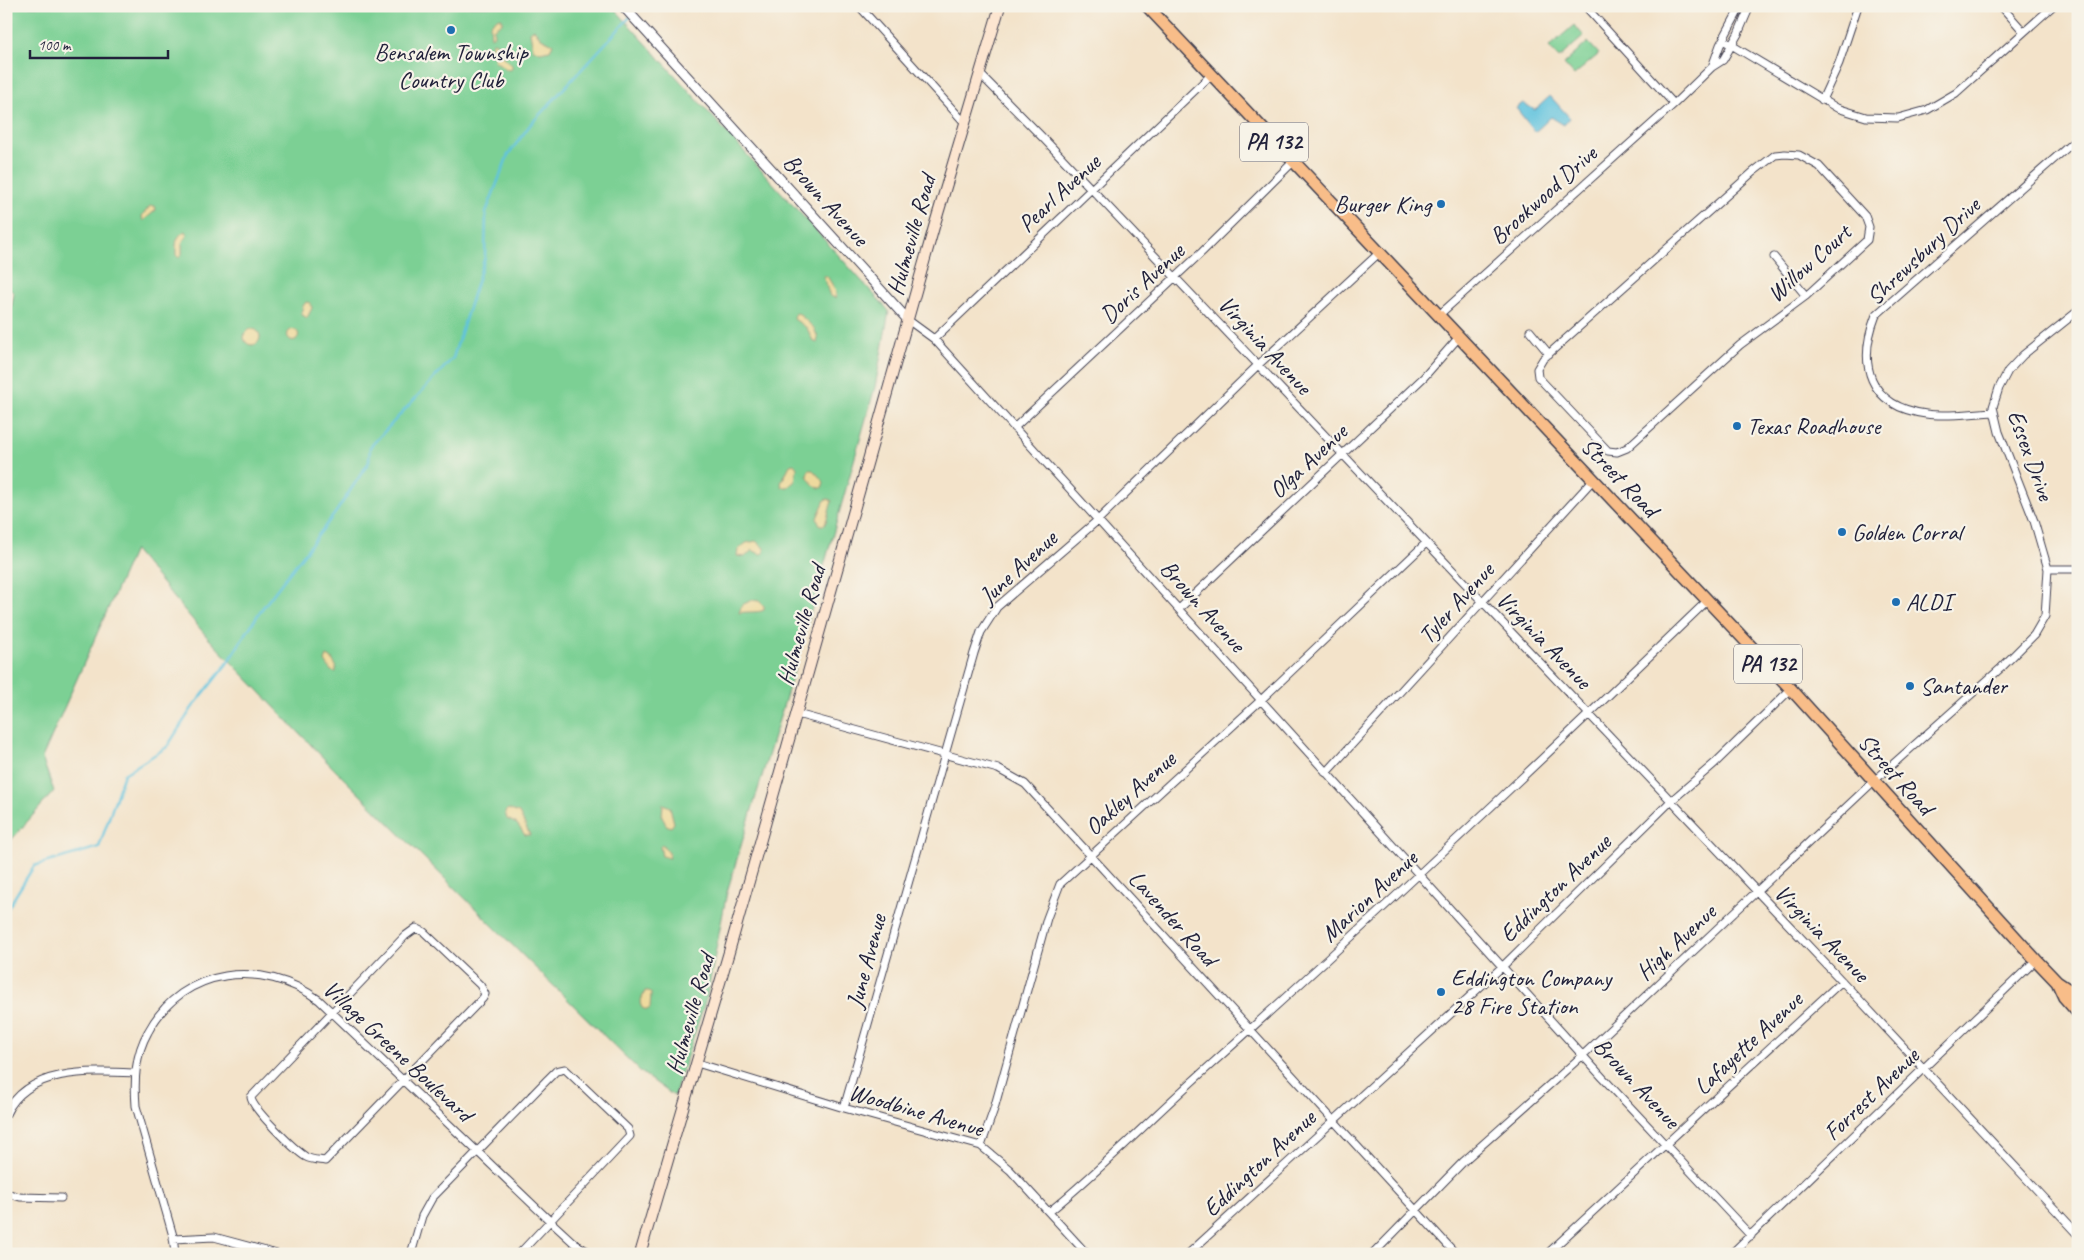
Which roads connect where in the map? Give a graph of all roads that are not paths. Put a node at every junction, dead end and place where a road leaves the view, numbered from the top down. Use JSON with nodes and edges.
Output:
{"nodes":[{"id":1,"x":858,"y":6,"type":"edge"},
{"id":2,"x":1000,"y":6,"type":"edge"},
{"id":3,"x":1147,"y":6,"type":"edge"},
{"id":4,"x":1740,"y":6,"type":"edge"},
{"id":5,"x":1750,"y":6,"type":"edge"},
{"id":6,"x":1858,"y":6,"type":"edge"},
{"id":7,"x":2000,"y":6,"type":"edge"},
{"id":8,"x":2054,"y":6,"type":"edge"},
{"id":9,"x":1586,"y":7,"type":"edge"},
{"id":10,"x":628,"y":12,"type":"edge"},
{"id":11,"x":2024,"y":32,"type":"junction"},
{"id":12,"x":1723,"y":40,"type":"junction"},
{"id":13,"x":1732,"y":45,"type":"junction"},
{"id":14,"x":1712,"y":67,"type":"junction"},
{"id":15,"x":980,"y":74,"type":"junction"},
{"id":16,"x":1210,"y":75,"type":"junction"},
{"id":17,"x":1822,"y":100,"type":"junction"},
{"id":18,"x":1674,"y":104,"type":"junction"},
{"id":19,"x":965,"y":123,"type":"junction"},
{"id":20,"x":2078,"y":138,"type":"edge"},
{"id":21,"x":1293,"y":162,"type":"junction"},
{"id":22,"x":1091,"y":190,"type":"junction"},
{"id":23,"x":1378,"y":254,"type":"junction"},
{"id":24,"x":1774,"y":258,"type":"dead end"},
{"id":25,"x":1176,"y":278,"type":"junction"},
{"id":26,"x":1806,"y":296,"type":"junction"},
{"id":27,"x":2078,"y":311,"type":"edge"},
{"id":28,"x":1439,"y":315,"type":"junction"},
{"id":29,"x":908,"y":320,"type":"junction"},
{"id":30,"x":1530,"y":331,"type":"dead end"},
{"id":31,"x":1459,"y":337,"type":"junction"},
{"id":32,"x":934,"y":339,"type":"junction"},
{"id":33,"x":1549,"y":354,"type":"junction"},
{"id":34,"x":1258,"y":365,"type":"junction"},
{"id":35,"x":1994,"y":412,"type":"junction"},
{"id":36,"x":1014,"y":428,"type":"junction"},
{"id":37,"x":1342,"y":454,"type":"junction"},
{"id":38,"x":1594,"y":480,"type":"junction"},
{"id":39,"x":1098,"y":520,"type":"junction"},
{"id":40,"x":1426,"y":543,"type":"junction"},
{"id":41,"x":2048,"y":568,"type":"junction"},
{"id":42,"x":2078,"y":569,"type":"edge"},
{"id":43,"x":1708,"y":600,"type":"junction"},
{"id":44,"x":1482,"y":602,"type":"junction"},
{"id":45,"x":1179,"y":609,"type":"junction"},
{"id":46,"x":1791,"y":689,"type":"junction"},
{"id":47,"x":1261,"y":700,"type":"junction"},
{"id":48,"x":797,"y":714,"type":"junction"},
{"id":49,"x":1589,"y":715,"type":"junction"},
{"id":50,"x":945,"y":754,"type":"junction"},
{"id":51,"x":1326,"y":773,"type":"junction"},
{"id":52,"x":1874,"y":781,"type":"junction"},
{"id":53,"x":1671,"y":801,"type":"junction"},
{"id":54,"x":1090,"y":854,"type":"junction"},
{"id":55,"x":1420,"y":875,"type":"junction"},
{"id":56,"x":1757,"y":892,"type":"junction"},
{"id":57,"x":2036,"y":960,"type":"junction"},
{"id":58,"x":1503,"y":966,"type":"junction"},
{"id":59,"x":1842,"y":981,"type":"junction"},
{"id":60,"x":2057,"y":982,"type":"junction"},
{"id":61,"x":2078,"y":996,"type":"edge"},
{"id":62,"x":332,"y":1011,"type":"junction"},
{"id":63,"x":2078,"y":1013,"type":"edge"},
{"id":64,"x":1250,"y":1029,"type":"junction"},
{"id":65,"x":1583,"y":1055,"type":"junction"},
{"id":66,"x":697,"y":1063,"type":"junction"},
{"id":67,"x":1923,"y":1070,"type":"junction"},
{"id":68,"x":135,"y":1073,"type":"junction"},
{"id":69,"x":404,"y":1082,"type":"junction"},
{"id":70,"x":844,"y":1108,"type":"junction"},
{"id":71,"x":6,"y":1114,"type":"edge"},
{"id":72,"x":1334,"y":1120,"type":"junction"},
{"id":73,"x":1667,"y":1144,"type":"junction"},
{"id":74,"x":981,"y":1146,"type":"junction"},
{"id":75,"x":477,"y":1151,"type":"junction"},
{"id":76,"x":6,"y":1193,"type":"edge"},
{"id":77,"x":61,"y":1198,"type":"dead end"},
{"id":78,"x":1416,"y":1210,"type":"junction"},
{"id":79,"x":1049,"y":1212,"type":"junction"},
{"id":80,"x":550,"y":1221,"type":"junction"},
{"id":81,"x":2078,"y":1234,"type":"edge"},
{"id":82,"x":1751,"y":1236,"type":"junction"},
{"id":83,"x":173,"y":1239,"type":"junction"},
{"id":84,"x":580,"y":1251,"type":"edge"},
{"id":85,"x":175,"y":1254,"type":"edge"},
{"id":86,"x":277,"y":1254,"type":"edge"},
{"id":87,"x":411,"y":1254,"type":"edge"},
{"id":88,"x":519,"y":1254,"type":"edge"},
{"id":89,"x":592,"y":1254,"type":"edge"},
{"id":90,"x":640,"y":1254,"type":"edge"},
{"id":91,"x":1087,"y":1254,"type":"edge"},
{"id":92,"x":1188,"y":1254,"type":"edge"},
{"id":93,"x":1373,"y":1254,"type":"edge"},
{"id":94,"x":1456,"y":1254,"type":"edge"},
{"id":95,"x":1547,"y":1254,"type":"edge"},
{"id":96,"x":1731,"y":1254,"type":"edge"}],
"edges":[{"from":1,"to":19,"type":"street"},
{"from":2,"to":15,"type":"main road","name":"Hulmeville Road"},
{"from":3,"to":16,"type":"main road","name":"Street Road","number":"PA 132"},
{"from":4,"to":12,"type":"street","name":"Brookwood Drive"},
{"from":5,"to":13,"type":"street","name":"Brookwood Drive"},
{"from":6,"to":17,"type":"street"},
{"from":7,"to":11,"type":"street"},
{"from":8,"to":11,"type":"street"},
{"from":9,"to":18,"type":"street"},
{"from":10,"to":29,"type":"street","name":"Brown Avenue"},
{"from":11,"to":17,"type":"street"},
{"from":12,"to":13,"type":"street"},
{"from":12,"to":14,"type":"street","name":"Brookwood Drive"},
{"from":13,"to":14,"type":"street","name":"Brookwood Drive"},
{"from":13,"to":17,"type":"street"},
{"from":14,"to":18,"type":"street","name":"Brookwood Drive"},
{"from":15,"to":19,"type":"main road","name":"Hulmeville Road"},
{"from":15,"to":22,"type":"street","name":"Virginia Avenue"},
{"from":16,"to":21,"type":"main road","name":"Street Road","number":"PA 132"},
{"from":16,"to":22,"type":"street","name":"Pearl Avenue"},
{"from":18,"to":28,"type":"street","name":"Brookwood Drive"},
{"from":19,"to":29,"type":"main road","name":"Hulmeville Road"},
{"from":20,"to":35,"type":"street","name":"Shrewsbury Drive"},
{"from":21,"to":23,"type":"main road","name":"Street Road","number":"PA 132"},
{"from":21,"to":25,"type":"street","name":"Doris Avenue"},
{"from":22,"to":25,"type":"street","name":"Virginia Avenue"},
{"from":22,"to":32,"type":"street","name":"Pearl Avenue"},
{"from":23,"to":28,"type":"main road","name":"Street Road","number":"PA 132"},
{"from":23,"to":34,"type":"street","name":"June Avenue"},
{"from":24,"to":26,"type":"street"},
{"from":25,"to":34,"type":"street","name":"Virginia Avenue"},
{"from":25,"to":36,"type":"street","name":"Doris Avenue"},
{"from":26,"to":33,"type":"street","name":"Willow Court"},
{"from":26,"to":33,"type":"street","name":"Willow Court"},
{"from":27,"to":35,"type":"street","name":"Essex Drive"},
{"from":28,"to":31,"type":"main road","name":"Street Road","number":"PA 132"},
{"from":29,"to":32,"type":"street","name":"Brown Avenue"},
{"from":29,"to":48,"type":"main road","name":"Hulmeville Road"},
{"from":30,"to":33,"type":"street"},
{"from":31,"to":37,"type":"street","name":"Olga Avenue"},
{"from":31,"to":38,"type":"main road","name":"Street Road","number":"PA 132"},
{"from":32,"to":36,"type":"street","name":"Brown Avenue"},
{"from":34,"to":37,"type":"street","name":"Virginia Avenue"},
{"from":34,"to":39,"type":"street","name":"June Avenue"},
{"from":35,"to":41,"type":"street","name":"Essex Drive"},
{"from":36,"to":39,"type":"street","name":"Brown Avenue"},
{"from":37,"to":40,"type":"street","name":"Virginia Avenue"},
{"from":37,"to":45,"type":"street","name":"Olga Avenue"},
{"from":38,"to":43,"type":"main road","name":"Street Road","number":"PA 132"},
{"from":38,"to":44,"type":"street","name":"Tyler Avenue"},
{"from":39,"to":45,"type":"street","name":"Brown Avenue"},
{"from":39,"to":50,"type":"street","name":"June Avenue"},
{"from":40,"to":44,"type":"street","name":"Virginia Avenue"},
{"from":40,"to":47,"type":"street","name":"Oakley Avenue"},
{"from":41,"to":42,"type":"street"},
{"from":41,"to":52,"type":"street","name":"Essex Drive"},
{"from":43,"to":46,"type":"main road","name":"Street Road","number":"PA 132"},
{"from":43,"to":49,"type":"street","name":"Marion Avenue"},
{"from":44,"to":49,"type":"street","name":"Virginia Avenue"},
{"from":44,"to":51,"type":"street","name":"Tyler Avenue"},
{"from":45,"to":47,"type":"street","name":"Brown Avenue"},
{"from":46,"to":52,"type":"main road","name":"Street Road","number":"PA 132"},
{"from":46,"to":53,"type":"street","name":"Eddington Avenue"},
{"from":47,"to":51,"type":"street","name":"Brown Avenue"},
{"from":47,"to":54,"type":"street","name":"Oakley Avenue"},
{"from":48,"to":50,"type":"street","name":"Lavender Road"},
{"from":48,"to":66,"type":"main road","name":"Hulmeville Road"},
{"from":49,"to":53,"type":"street","name":"Virginia Avenue"},
{"from":49,"to":55,"type":"street","name":"Marion Avenue"},
{"from":50,"to":54,"type":"street","name":"Lavender Road"},
{"from":50,"to":70,"type":"street","name":"June Avenue"},
{"from":51,"to":55,"type":"street","name":"Brown Avenue"},
{"from":52,"to":56,"type":"street","name":"High Avenue"},
{"from":52,"to":57,"type":"main road","name":"Street Road","number":"PA 132"},
{"from":53,"to":56,"type":"street","name":"Virginia Avenue"},
{"from":53,"to":58,"type":"street","name":"Eddington Avenue"},
{"from":54,"to":64,"type":"street","name":"Lavender Road"},
{"from":54,"to":74,"type":"street","name":"Oakley Avenue"},
{"from":55,"to":58,"type":"street","name":"Brown Avenue"},
{"from":55,"to":64,"type":"street","name":"Marion Avenue"},
{"from":56,"to":59,"type":"street","name":"Virginia Avenue"},
{"from":56,"to":65,"type":"street","name":"High Avenue"},
{"from":57,"to":60,"type":"main road","name":"Street Road","number":"PA 132"},
{"from":57,"to":67,"type":"street","name":"Forrest Avenue"},
{"from":58,"to":65,"type":"street","name":"Brown Avenue"},
{"from":58,"to":72,"type":"street","name":"Eddington Avenue"},
{"from":59,"to":67,"type":"street","name":"Virginia Avenue"},
{"from":59,"to":73,"type":"street","name":"Lafayette Avenue"},
{"from":60,"to":61,"type":"main road","name":"Street Road","number":"PA 132"},
{"from":60,"to":63,"type":"main road","name":"Street Road","number":"PA 132"},
{"from":62,"to":68,"type":"street","name":"Village Greene Boulevard"},
{"from":62,"to":69,"type":"street","name":"Village Greene Boulevard"},
{"from":62,"to":69,"type":"street"},
{"from":62,"to":69,"type":"street"},
{"from":64,"to":72,"type":"street","name":"Lavender Road"},
{"from":64,"to":79,"type":"street","name":"Marion Avenue"},
{"from":65,"to":73,"type":"street","name":"Brown Avenue"},
{"from":65,"to":78,"type":"street","name":"High Avenue"},
{"from":66,"to":70,"type":"street","name":"Woodbine Avenue"},
{"from":66,"to":90,"type":"main road","name":"Hulmeville Road"},
{"from":67,"to":81,"type":"street","name":"Virginia Avenue"},
{"from":67,"to":82,"type":"street","name":"Forrest Avenue"},
{"from":68,"to":71,"type":"street"},
{"from":68,"to":83,"type":"street","name":"Village Greene Boulevard"},
{"from":69,"to":75,"type":"street","name":"Village Greene Boulevard"},
{"from":70,"to":74,"type":"street","name":"Woodbine Avenue"},
{"from":72,"to":78,"type":"street","name":"Lavender Road"},
{"from":72,"to":92,"type":"street","name":"Eddington Avenue"},
{"from":73,"to":82,"type":"street","name":"Brown Avenue"},
{"from":73,"to":95,"type":"street","name":"Lafayette Avenue"},
{"from":74,"to":79,"type":"street","name":"Woodbine Avenue"},
{"from":75,"to":80,"type":"street","name":"Village Greene Boulevard"},
{"from":75,"to":80,"type":"street"},
{"from":75,"to":87,"type":"street"},
{"from":76,"to":77,"type":"street"},
{"from":78,"to":93,"type":"street","name":"High Avenue"},
{"from":78,"to":94,"type":"street","name":"Lavender Road"},
{"from":79,"to":91,"type":"street","name":"Woodbine Avenue"},
{"from":80,"to":84,"type":"street","name":"Village Greene Boulevard"},
{"from":80,"to":88,"type":"street"},
{"from":82,"to":96,"type":"street","name":"Forrest Avenue"},
{"from":83,"to":85,"type":"street","name":"Village Greene Boulevard"},
{"from":83,"to":86,"type":"street"},
{"from":84,"to":89,"type":"street","name":"Village Greene Boulevard"}]}
